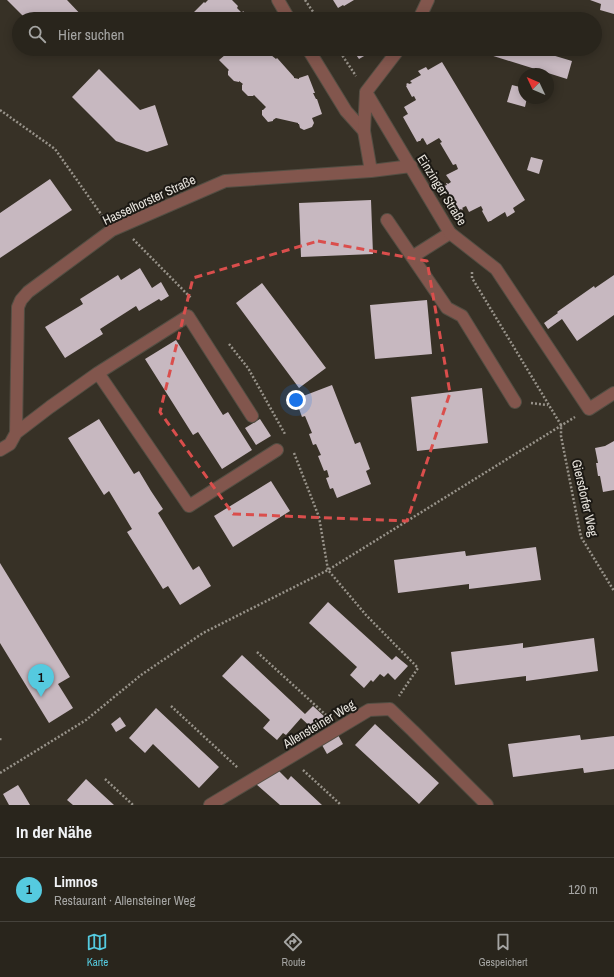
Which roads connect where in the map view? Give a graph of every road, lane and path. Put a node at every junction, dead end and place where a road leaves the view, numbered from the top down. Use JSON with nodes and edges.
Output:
{"nodes":[{"id":1,"x":278,"y":0,"type":"edge"},
{"id":2,"x":305,"y":0,"type":"edge"},
{"id":3,"x":428,"y":0,"type":"edge"},
{"id":4,"x":285,"y":12,"type":"edge"},
{"id":5,"x":313,"y":12,"type":"edge"},
{"id":6,"x":422,"y":12,"type":"edge"},
{"id":7,"x":312,"y":56,"type":"edge"},
{"id":8,"x":343,"y":56,"type":"edge"},
{"id":9,"x":394,"y":56,"type":"edge"},
{"id":10,"x":366,"y":92,"type":"junction"},
{"id":11,"x":364,"y":131,"type":"junction"},
{"id":12,"x":411,"y":166,"type":"junction"},
{"id":13,"x":371,"y":171,"type":"junction"},
{"id":14,"x":387,"y":220,"type":"dead end"},
{"id":15,"x":450,"y":233,"type":"junction"},
{"id":16,"x":471,"y":250,"type":"junction"},
{"id":17,"x":412,"y":257,"type":"junction"},
{"id":18,"x":98,"y":373,"type":"junction"},
{"id":19,"x":614,"y":393,"type":"edge"},
{"id":20,"x":515,"y":402,"type":"dead end"},
{"id":21,"x":589,"y":409,"type":"junction"},
{"id":22,"x":252,"y":416,"type":"dead end"},
{"id":23,"x":561,"y":425,"type":"junction"},
{"id":24,"x":16,"y":433,"type":"junction"},
{"id":25,"x":0,"y":450,"type":"edge"},
{"id":26,"x":277,"y":450,"type":"dead end"},
{"id":27,"x":328,"y":570,"type":"junction"},
{"id":28,"x":614,"y":591,"type":"edge"},
{"id":29,"x":257,"y":652,"type":"dead end"},
{"id":30,"x":171,"y":706,"type":"dead end"},
{"id":31,"x":390,"y":709,"type":"junction"},
{"id":32,"x":340,"y":727,"type":"junction"},
{"id":33,"x":290,"y":758,"type":"junction"},
{"id":34,"x":0,"y":774,"type":"edge"},
{"id":35,"x":105,"y":779,"type":"dead end"},
{"id":36,"x":251,"y":781,"type":"junction"},
{"id":37,"x":134,"y":805,"type":"edge"},
{"id":38,"x":210,"y":805,"type":"edge"},
{"id":39,"x":341,"y":805,"type":"edge"},
{"id":40,"x":488,"y":805,"type":"edge"}],
"edges":[{"from":1,"to":4,"type":"street"},
{"from":2,"to":5,"type":"path"},
{"from":3,"to":6,"type":"street"},
{"from":7,"to":11,"type":"street"},
{"from":8,"to":10,"type":"path"},
{"from":9,"to":10,"type":"street"},
{"from":10,"to":11,"type":"street"},
{"from":10,"to":12,"type":"street","name":"Einzinger Straße"},
{"from":11,"to":13,"type":"street"},
{"from":12,"to":13,"type":"street","name":"Hasselhorster Straße"},
{"from":12,"to":15,"type":"street","name":"Einzinger Straße"},
{"from":13,"to":24,"type":"street","name":"Hasselhorster Straße"},
{"from":14,"to":17,"type":"street"},
{"from":15,"to":16,"type":"street","name":"Einzinger Straße"},
{"from":15,"to":17,"type":"street"},
{"from":16,"to":21,"type":"street","name":"Einzinger Straße"},
{"from":16,"to":23,"type":"path"},
{"from":17,"to":20,"type":"street"},
{"from":18,"to":22,"type":"street"},
{"from":18,"to":24,"type":"street"},
{"from":18,"to":26,"type":"street"},
{"from":19,"to":21,"type":"street"},
{"from":21,"to":23,"type":"path"},
{"from":23,"to":27,"type":"path"},
{"from":23,"to":28,"type":"path","name":"Giersdorfer Weg"},
{"from":24,"to":25,"type":"street"},
{"from":27,"to":31,"type":"path"},
{"from":27,"to":34,"type":"path"},
{"from":29,"to":32,"type":"path"},
{"from":30,"to":36,"type":"path"},
{"from":31,"to":32,"type":"street","name":"Allensteiner Weg"},
{"from":31,"to":40,"type":"street"},
{"from":32,"to":33,"type":"street","name":"Allensteiner Weg"},
{"from":33,"to":36,"type":"street","name":"Allensteiner Weg"},
{"from":33,"to":39,"type":"path"},
{"from":35,"to":37,"type":"path"},
{"from":36,"to":38,"type":"street","name":"Allensteiner Weg"}]}
